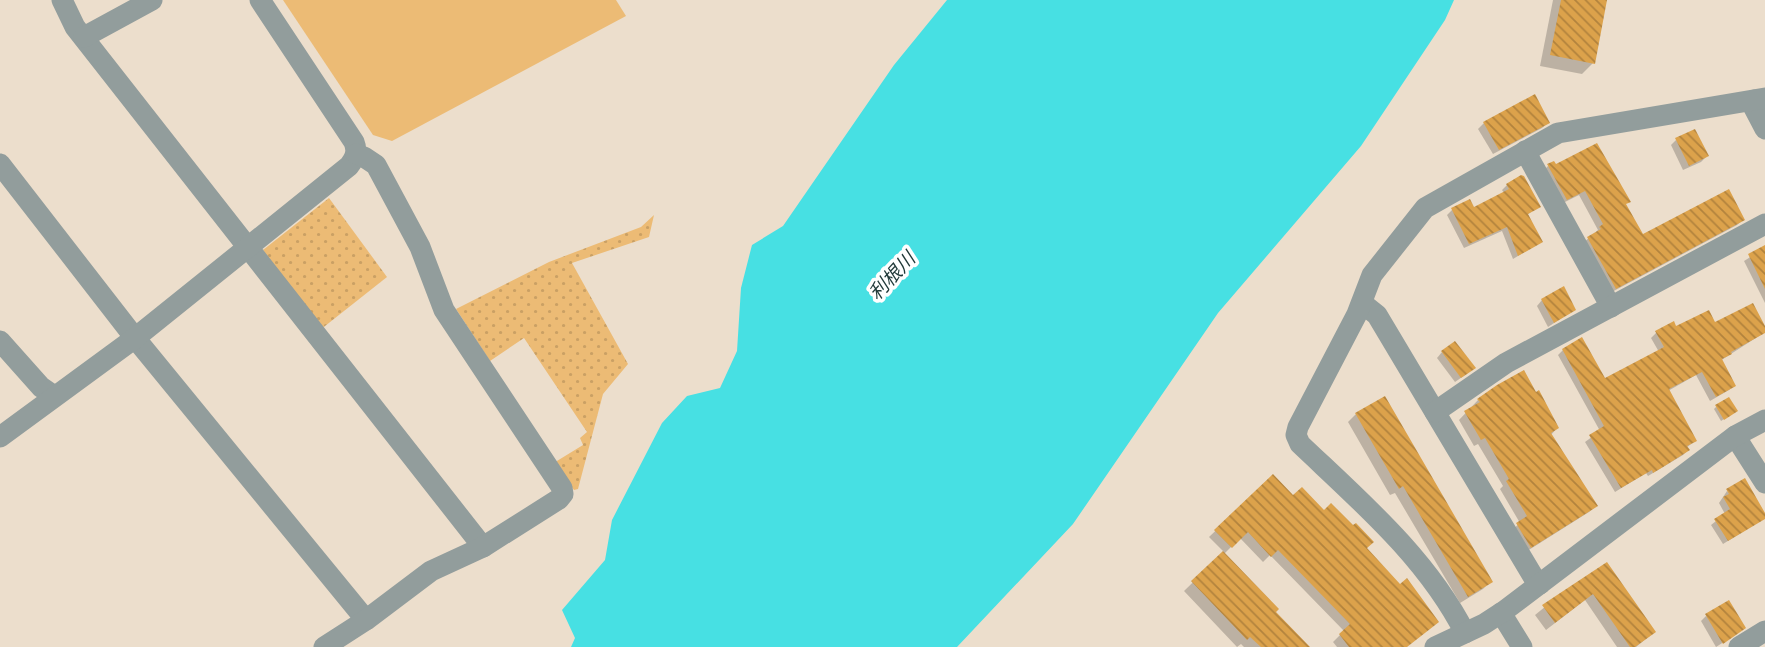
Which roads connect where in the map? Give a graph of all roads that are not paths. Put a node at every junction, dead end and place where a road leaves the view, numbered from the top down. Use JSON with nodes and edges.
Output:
{"nodes":[{"id":1,"x":62,"y":0,"type":"edge"},
{"id":2,"x":152,"y":0,"type":"edge"},
{"id":3,"x":260,"y":0,"type":"edge"},
{"id":4,"x":84,"y":37,"type":"junction"},
{"id":5,"x":1759,"y":99,"type":"edge"},
{"id":6,"x":1765,"y":129,"type":"edge"},
{"id":7,"x":1525,"y":151,"type":"junction"},
{"id":8,"x":356,"y":154,"type":"junction"},
{"id":9,"x":0,"y":164,"type":"edge"},
{"id":10,"x":1765,"y":224,"type":"edge"},
{"id":11,"x":247,"y":247,"type":"junction"},
{"id":12,"x":1362,"y":303,"type":"junction"},
{"id":13,"x":1611,"y":307,"type":"junction"},
{"id":14,"x":135,"y":338,"type":"junction"},
{"id":15,"x":0,"y":341,"type":"edge"},
{"id":16,"x":54,"y":396,"type":"junction"},
{"id":17,"x":1435,"y":412,"type":"junction"},
{"id":18,"x":1765,"y":420,"type":"edge"},
{"id":19,"x":1735,"y":436,"type":"junction"},
{"id":20,"x":0,"y":437,"type":"edge"},
{"id":21,"x":1765,"y":483,"type":"edge"},
{"id":22,"x":483,"y":547,"type":"junction"},
{"id":23,"x":1540,"y":584,"type":"junction"},
{"id":24,"x":1501,"y":613,"type":"junction"},
{"id":25,"x":366,"y":620,"type":"junction"},
{"id":26,"x":1765,"y":631,"type":"edge"},
{"id":27,"x":1465,"y":633,"type":"junction"},
{"id":28,"x":324,"y":647,"type":"edge"},
{"id":29,"x":1435,"y":647,"type":"edge"},
{"id":30,"x":1522,"y":647,"type":"edge"},
{"id":31,"x":1739,"y":647,"type":"edge"}],
"edges":[{"from":1,"to":4,"type":"street"},
{"from":2,"to":4,"type":"street"},
{"from":3,"to":8,"type":"street"},
{"from":4,"to":11,"type":"street"},
{"from":5,"to":6,"type":"street"},
{"from":5,"to":7,"type":"street"},
{"from":7,"to":12,"type":"street"},
{"from":7,"to":13,"type":"street"},
{"from":8,"to":11,"type":"street"},
{"from":8,"to":22,"type":"street"},
{"from":9,"to":14,"type":"street"},
{"from":10,"to":13,"type":"street"},
{"from":11,"to":14,"type":"street"},
{"from":11,"to":22,"type":"street"},
{"from":12,"to":17,"type":"street"},
{"from":12,"to":27,"type":"street"},
{"from":13,"to":17,"type":"street"},
{"from":14,"to":16,"type":"street"},
{"from":14,"to":25,"type":"street"},
{"from":15,"to":16,"type":"street"},
{"from":16,"to":20,"type":"street"},
{"from":17,"to":23,"type":"street"},
{"from":18,"to":19,"type":"street"},
{"from":19,"to":21,"type":"street"},
{"from":19,"to":23,"type":"street"},
{"from":22,"to":25,"type":"street"},
{"from":23,"to":24,"type":"street"},
{"from":24,"to":27,"type":"street"},
{"from":24,"to":30,"type":"street"},
{"from":25,"to":28,"type":"street"},
{"from":26,"to":31,"type":"street"},
{"from":27,"to":29,"type":"street"}]}
